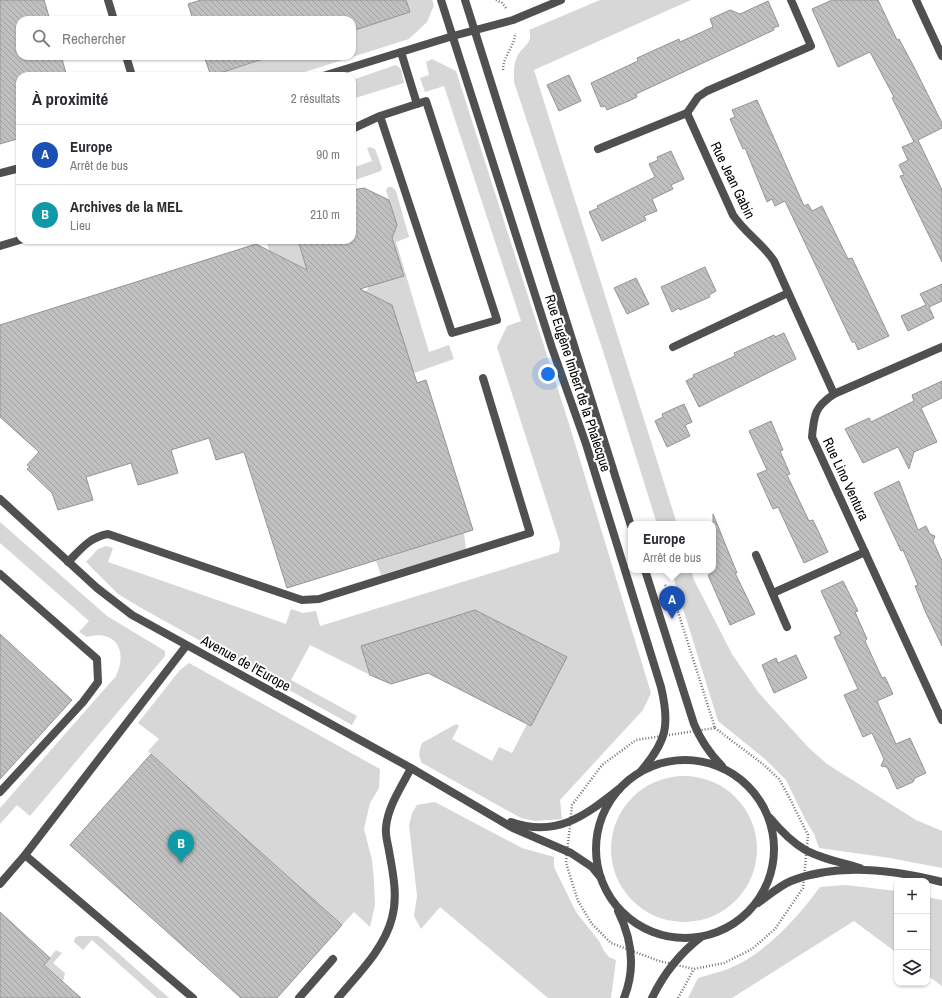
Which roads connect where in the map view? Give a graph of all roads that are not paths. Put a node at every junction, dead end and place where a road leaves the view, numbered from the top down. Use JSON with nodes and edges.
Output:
{"nodes":[{"id":1,"x":108,"y":0,"type":"edge"},
{"id":2,"x":441,"y":0,"type":"edge"},
{"id":3,"x":464,"y":0,"type":"edge"},
{"id":4,"x":561,"y":0,"type":"edge"},
{"id":5,"x":791,"y":0,"type":"edge"},
{"id":6,"x":916,"y":0,"type":"edge"},
{"id":7,"x":113,"y":16,"type":"edge"},
{"id":8,"x":474,"y":31,"type":"junction"},
{"id":9,"x":453,"y":36,"type":"junction"},
{"id":10,"x":401,"y":52,"type":"junction"},
{"id":11,"x":942,"y":56,"type":"edge"},
{"id":12,"x":127,"y":60,"type":"edge"},
{"id":13,"x":131,"y":72,"type":"edge"},
{"id":14,"x":336,"y":72,"type":"edge"},
{"id":15,"x":417,"y":104,"type":"junction"},
{"id":16,"x":687,"y":113,"type":"junction"},
{"id":17,"x":380,"y":116,"type":"junction"},
{"id":18,"x":356,"y":127,"type":"edge"},
{"id":19,"x":598,"y":149,"type":"dead end"},
{"id":20,"x":16,"y":169,"type":"edge"},
{"id":21,"x":0,"y":174,"type":"edge"},
{"id":22,"x":16,"y":241,"type":"edge"},
{"id":23,"x":0,"y":246,"type":"edge"},
{"id":24,"x":788,"y":293,"type":"junction"},
{"id":25,"x":941,"y":346,"type":"edge"},
{"id":26,"x":673,"y":347,"type":"dead end"},
{"id":27,"x":482,"y":378,"type":"dead end"},
{"id":28,"x":834,"y":394,"type":"junction"},
{"id":29,"x":0,"y":499,"type":"edge"},
{"id":30,"x":629,"y":521,"type":"edge"},
{"id":31,"x":865,"y":552,"type":"junction"},
{"id":32,"x":756,"y":555,"type":"dead end"},
{"id":33,"x":68,"y":562,"type":"junction"},
{"id":34,"x":646,"y":573,"type":"edge"},
{"id":35,"x":0,"y":574,"type":"edge"},
{"id":36,"x":773,"y":593,"type":"junction"},
{"id":37,"x":787,"y":627,"type":"dead end"},
{"id":38,"x":186,"y":646,"type":"junction"},
{"id":39,"x":942,"y":720,"type":"edge"},
{"id":40,"x":411,"y":768,"type":"junction"},
{"id":41,"x":724,"y":768,"type":"junction"},
{"id":42,"x":641,"y":771,"type":"junction"},
{"id":43,"x":619,"y":789,"type":"junction"},
{"id":44,"x":0,"y":792,"type":"edge"},
{"id":45,"x":768,"y":815,"type":"junction"},
{"id":46,"x":501,"y":819,"type":"junction"},
{"id":47,"x":25,"y":855,"type":"junction"},
{"id":48,"x":869,"y":870,"type":"junction"},
{"id":49,"x":601,"y":878,"type":"junction"},
{"id":50,"x":942,"y":882,"type":"edge"},
{"id":51,"x":0,"y":884,"type":"edge"},
{"id":52,"x":615,"y":903,"type":"junction"},
{"id":53,"x":750,"y":909,"type":"junction"},
{"id":54,"x":703,"y":936,"type":"junction"},
{"id":55,"x":333,"y":959,"type":"dead end"},
{"id":56,"x":194,"y":998,"type":"edge"},
{"id":57,"x":299,"y":998,"type":"edge"},
{"id":58,"x":338,"y":998,"type":"edge"},
{"id":59,"x":624,"y":998,"type":"edge"},
{"id":60,"x":652,"y":998,"type":"edge"}],
"edges":[{"from":1,"to":7,"type":"street"},
{"from":2,"to":9,"type":"street","name":"Rue Eugène Imbert de la Phalecque"},
{"from":3,"to":8,"type":"street","name":"Rue Eugène Imbert de la Phalecque"},
{"from":4,"to":8,"type":"street"},
{"from":5,"to":16,"type":"street"},
{"from":6,"to":11,"type":"street"},
{"from":8,"to":9,"type":"street"},
{"from":8,"to":30,"type":"street","name":"Rue Eugène Imbert de la Phalecque"},
{"from":9,"to":10,"type":"street"},
{"from":9,"to":42,"type":"street","name":"Rue Eugène Imbert de la Phalecque"},
{"from":10,"to":14,"type":"street"},
{"from":10,"to":15,"type":"street"},
{"from":12,"to":13,"type":"street"},
{"from":15,"to":17,"type":"street"},
{"from":15,"to":17,"type":"street"},
{"from":16,"to":19,"type":"street"},
{"from":16,"to":24,"type":"street","name":"Rue Jean Gabin"},
{"from":17,"to":18,"type":"street"},
{"from":20,"to":21,"type":"street"},
{"from":22,"to":23,"type":"street"},
{"from":24,"to":26,"type":"street"},
{"from":24,"to":28,"type":"street","name":"Rue Jean Gabin"},
{"from":25,"to":28,"type":"street","name":"Rue Lino Ventura"},
{"from":27,"to":33,"type":"street"},
{"from":28,"to":31,"type":"street","name":"Rue Lino Ventura"},
{"from":29,"to":33,"type":"street","name":"Avenue de l'Europe"},
{"from":31,"to":36,"type":"street"},
{"from":31,"to":39,"type":"street","name":"Rue Lino Ventura"},
{"from":32,"to":36,"type":"street"},
{"from":33,"to":38,"type":"street","name":"Avenue de l'Europe"},
{"from":34,"to":41,"type":"street"},
{"from":35,"to":44,"type":"street"},
{"from":36,"to":37,"type":"street"},
{"from":38,"to":40,"type":"street","name":"Avenue de l'Europe"},
{"from":38,"to":47,"type":"street"},
{"from":40,"to":46,"type":"street","name":"Avenue de l'Europe"},
{"from":40,"to":58,"type":"street"},
{"from":41,"to":42,"type":"street"},
{"from":41,"to":45,"type":"street"},
{"from":42,"to":43,"type":"street"},
{"from":43,"to":46,"type":"street","name":"Avenue de l'Europe"},
{"from":43,"to":49,"type":"street"},
{"from":45,"to":48,"type":"street"},
{"from":45,"to":53,"type":"street"},
{"from":46,"to":49,"type":"street","name":"Avenue de l'Europe"},
{"from":47,"to":51,"type":"street"},
{"from":47,"to":56,"type":"street"},
{"from":48,"to":50,"type":"street"},
{"from":48,"to":53,"type":"street"},
{"from":49,"to":52,"type":"street"},
{"from":52,"to":54,"type":"street"},
{"from":52,"to":59,"type":"street"},
{"from":53,"to":54,"type":"street"},
{"from":54,"to":60,"type":"street"},
{"from":55,"to":57,"type":"street"}]}
